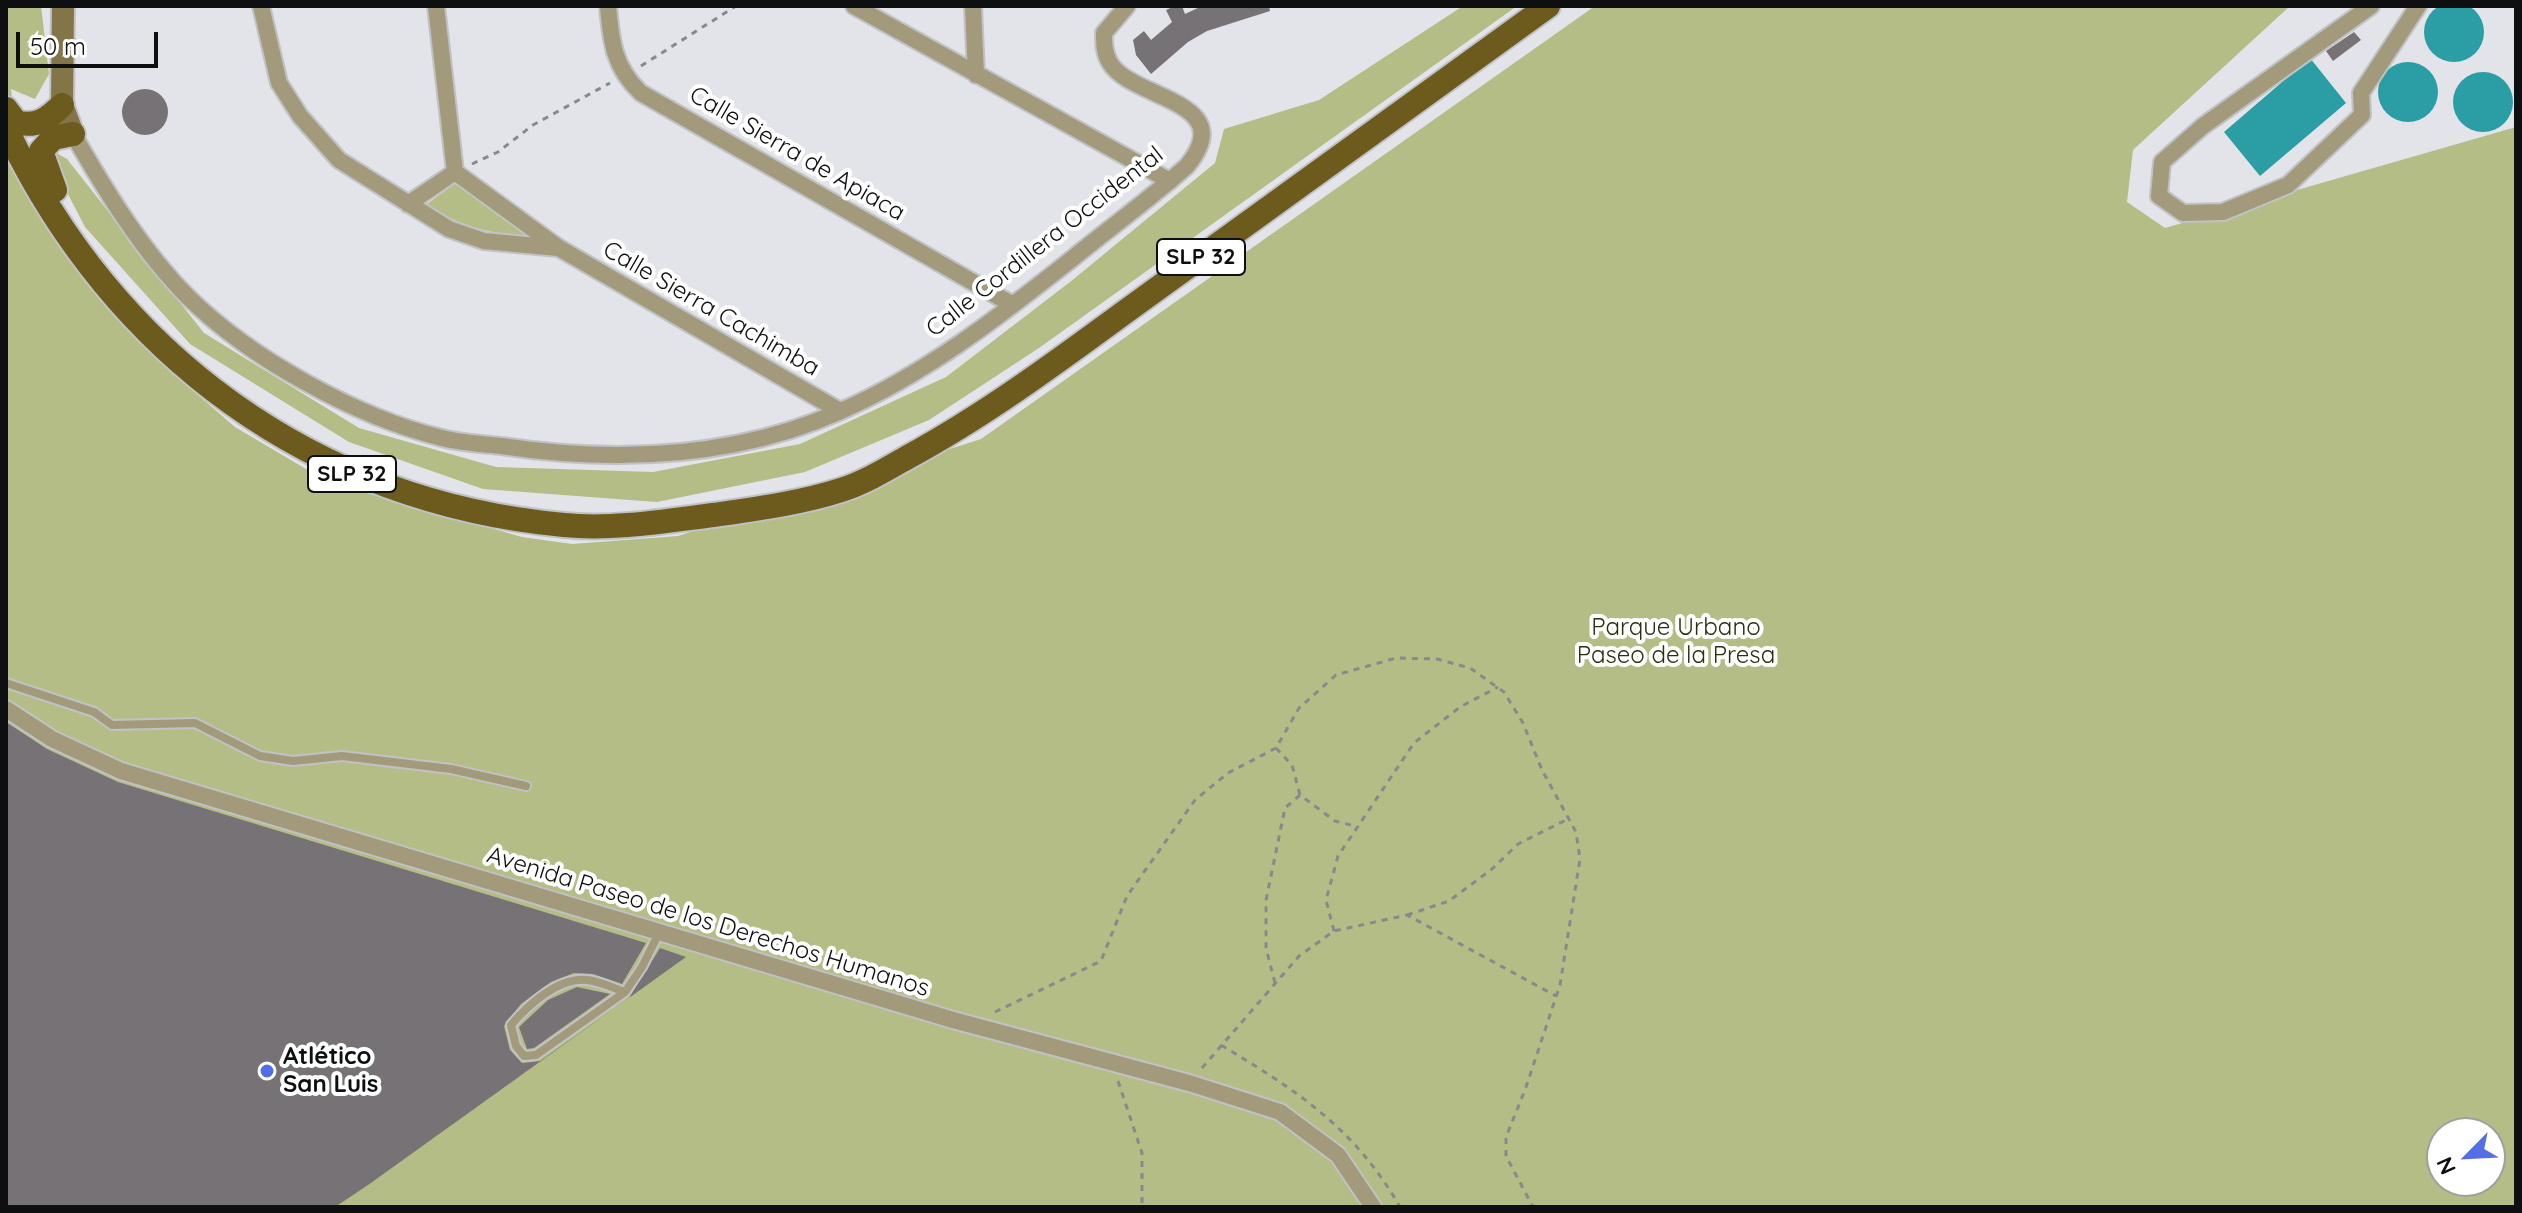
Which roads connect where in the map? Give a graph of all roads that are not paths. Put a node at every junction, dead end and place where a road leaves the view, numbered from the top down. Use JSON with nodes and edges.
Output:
{"nodes":[{"id":1,"x":63,"y":6,"type":"edge"},
{"id":2,"x":261,"y":6,"type":"edge"},
{"id":3,"x":436,"y":6,"type":"edge"},
{"id":4,"x":608,"y":6,"type":"edge"},
{"id":5,"x":854,"y":6,"type":"edge"},
{"id":6,"x":973,"y":6,"type":"edge"},
{"id":7,"x":1127,"y":6,"type":"edge"},
{"id":8,"x":1548,"y":6,"type":"edge"},
{"id":9,"x":2371,"y":6,"type":"edge"},
{"id":10,"x":2418,"y":6,"type":"edge"},
{"id":11,"x":976,"y":75,"type":"junction"},
{"id":12,"x":62,"y":105,"type":"junction"},
{"id":13,"x":6,"y":109,"type":"edge"},
{"id":14,"x":6,"y":128,"type":"edge"},
{"id":15,"x":73,"y":134,"type":"junction"},
{"id":16,"x":455,"y":172,"type":"junction"},
{"id":17,"x":1170,"y":181,"type":"junction"},
{"id":18,"x":408,"y":204,"type":"junction"},
{"id":19,"x":73,"y":243,"type":"junction"},
{"id":20,"x":559,"y":248,"type":"junction"},
{"id":21,"x":1013,"y":305,"type":"junction"},
{"id":22,"x":840,"y":411,"type":"junction"},
{"id":23,"x":6,"y":683,"type":"edge"},
{"id":24,"x":6,"y":709,"type":"edge"},
{"id":25,"x":526,"y":786,"type":"dead end"},
{"id":26,"x":659,"y":933,"type":"junction"},
{"id":27,"x":625,"y":992,"type":"junction"},
{"id":28,"x":1373,"y":1207,"type":"edge"}],
"edges":[{"from":1,"to":12,"type":"main road","name":"Calle Cordillera Occidental"},
{"from":2,"to":18,"type":"street","name":"Calle Sierra Cachimba"},
{"from":3,"to":16,"type":"street"},
{"from":4,"to":21,"type":"street","name":"Calle Sierra de Apiaca"},
{"from":5,"to":11,"type":"street"},
{"from":6,"to":11,"type":"street"},
{"from":7,"to":17,"type":"street","name":"Calle Cordillera Occidental"},
{"from":8,"to":19,"type":"main road","number":"SLP 32"},
{"from":9,"to":10,"type":"street"},
{"from":11,"to":17,"type":"street"},
{"from":12,"to":13,"type":"main road"},
{"from":12,"to":15,"type":"main road","name":"Calle Cordillera Occidental"},
{"from":14,"to":19,"type":"main road","number":"SLP 32"},
{"from":15,"to":19,"type":"main road"},
{"from":15,"to":22,"type":"street","name":"Calle Cordillera Occidental"},
{"from":16,"to":18,"type":"street"},
{"from":16,"to":20,"type":"street","name":"Calle Sierra Cachimba"},
{"from":17,"to":21,"type":"street","name":"Calle Cordillera Occidental"},
{"from":18,"to":20,"type":"street","name":"Calle Sierra Cachimba"},
{"from":20,"to":22,"type":"street","name":"Calle Sierra Cachimba"},
{"from":21,"to":22,"type":"street","name":"Calle Cordillera Occidental"},
{"from":23,"to":25,"type":"lane"},
{"from":24,"to":26,"type":"street","name":"Avenida Paseo de los Derechos Humanos"},
{"from":26,"to":27,"type":"lane"},
{"from":26,"to":28,"type":"street","name":"Avenida Paseo de los Derechos Humanos"},
{"from":27,"to":27,"type":"lane"}]}
